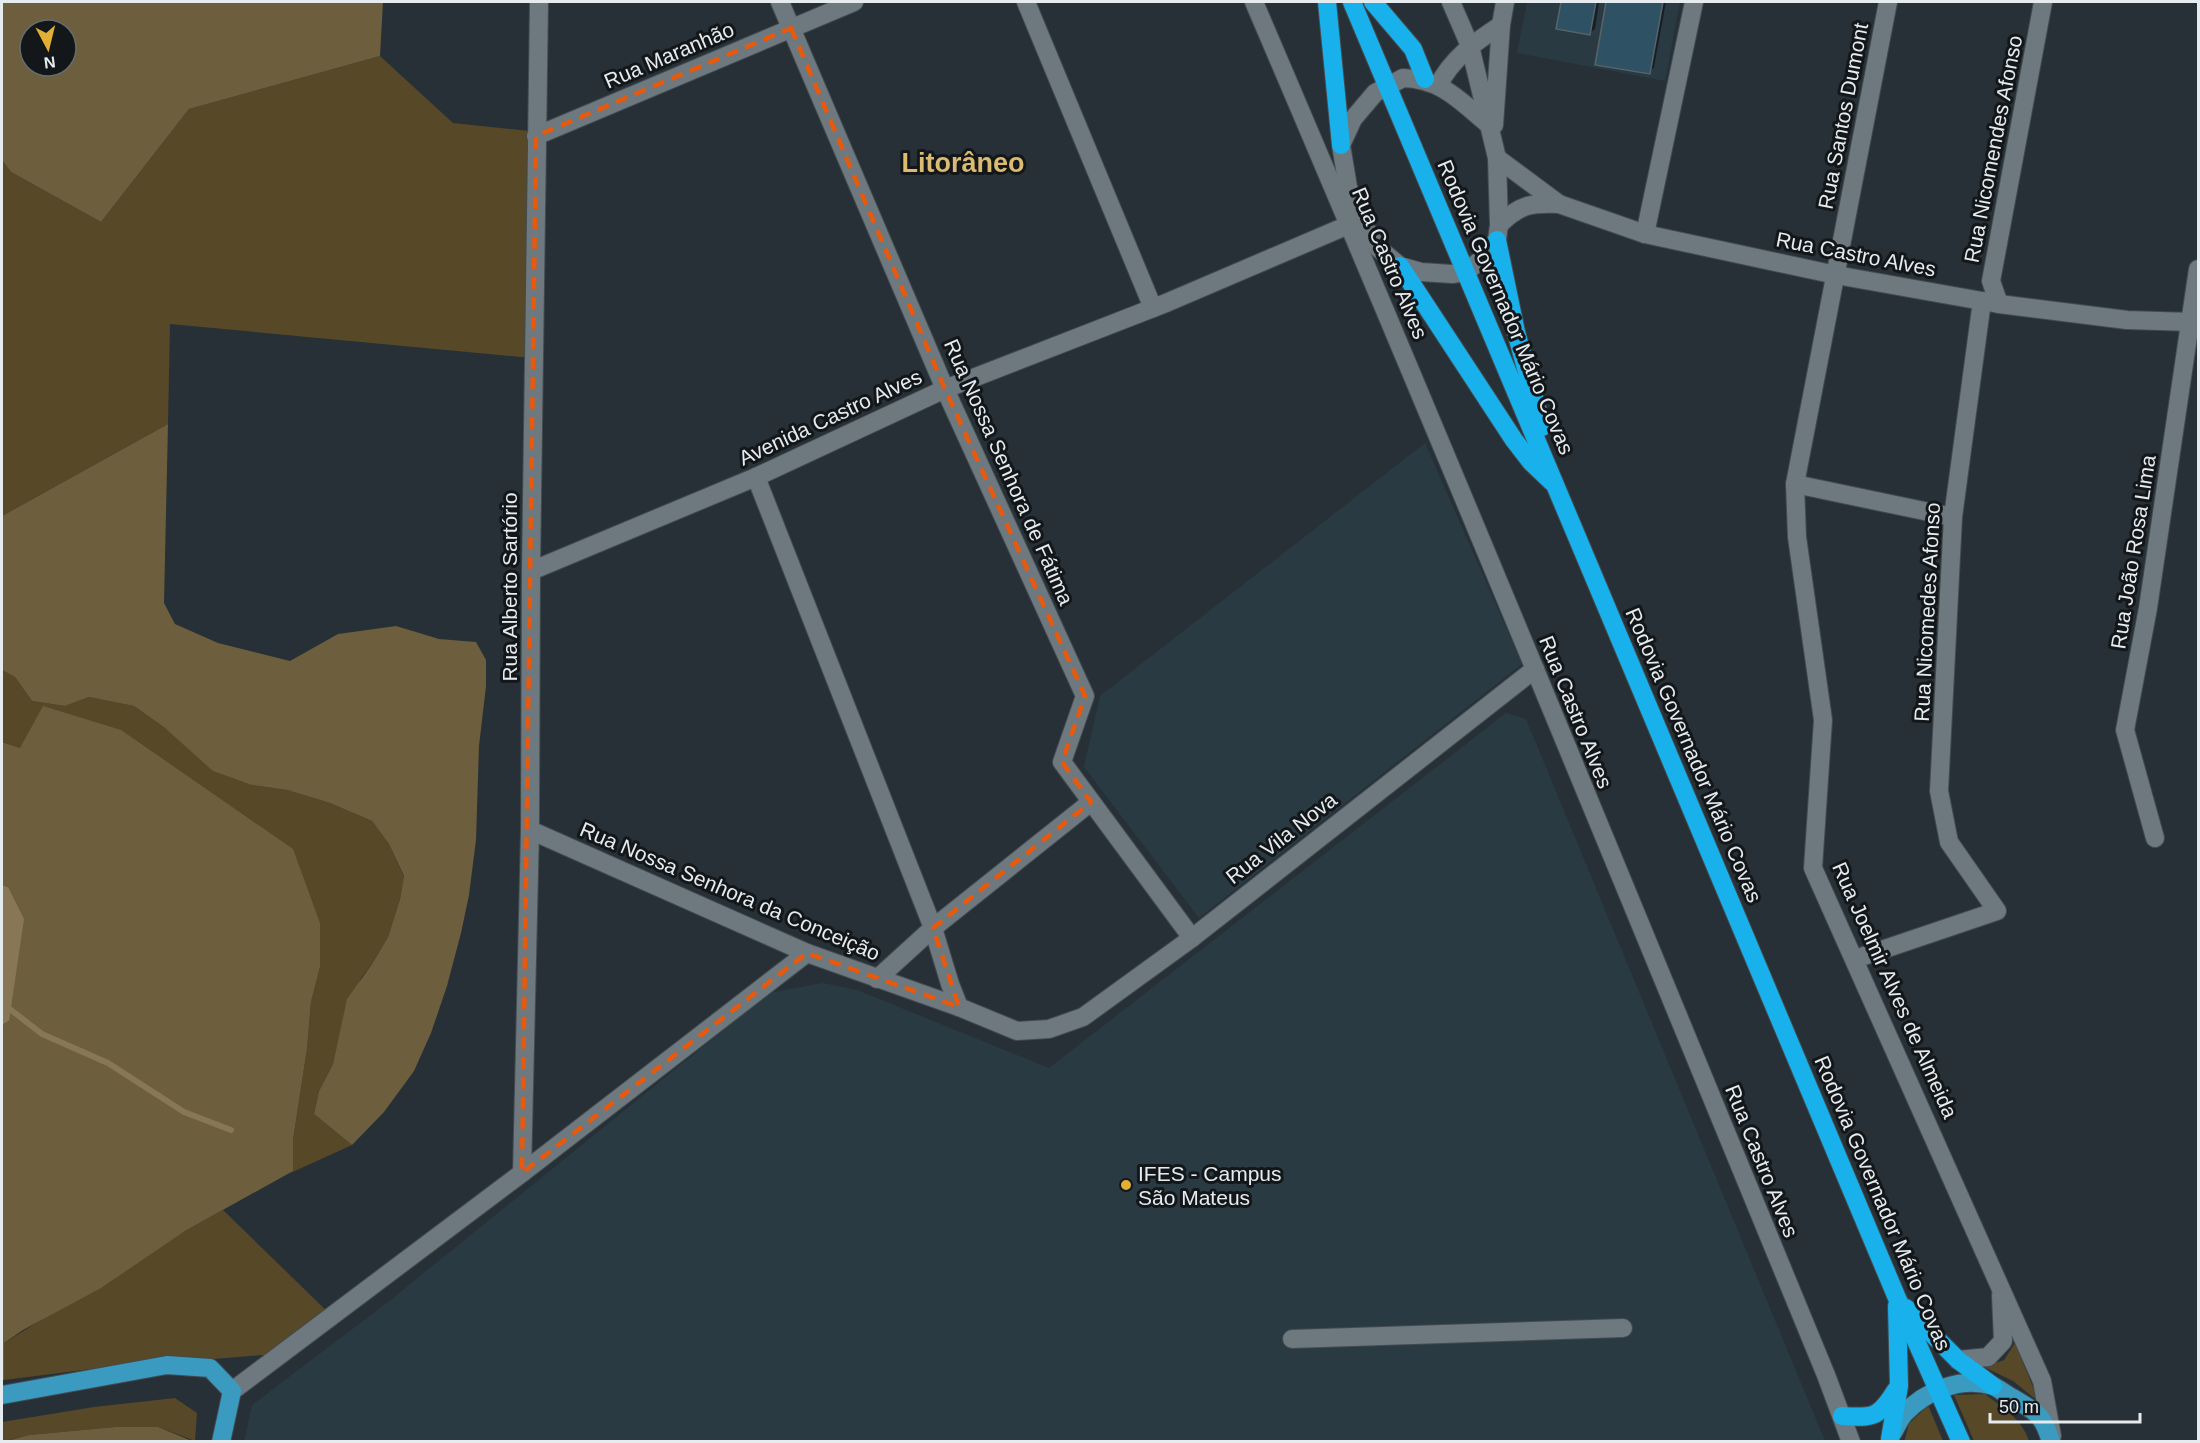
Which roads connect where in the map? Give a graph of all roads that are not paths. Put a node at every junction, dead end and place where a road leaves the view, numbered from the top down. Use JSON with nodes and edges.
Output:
{"nodes":[{"id":1,"x":539,"y":2,"type":"edge"},
{"id":2,"x":780,"y":2,"type":"edge"},
{"id":3,"x":854,"y":2,"type":"edge"},
{"id":4,"x":1026,"y":2,"type":"edge"},
{"id":5,"x":1254,"y":2,"type":"edge"},
{"id":6,"x":1327,"y":2,"type":"edge"},
{"id":7,"x":1352,"y":2,"type":"edge"},
{"id":8,"x":1373,"y":2,"type":"edge"},
{"id":9,"x":1451,"y":2,"type":"edge"},
{"id":10,"x":1505,"y":2,"type":"edge"},
{"id":11,"x":1694,"y":2,"type":"edge"},
{"id":12,"x":1888,"y":2,"type":"edge"},
{"id":13,"x":2043,"y":2,"type":"edge"},
{"id":14,"x":1501,"y":25,"type":"junction"},
{"id":15,"x":791,"y":28,"type":"junction"},
{"id":16,"x":1470,"y":46,"type":"junction"},
{"id":17,"x":1432,"y":83,"type":"junction"},
{"id":18,"x":1388,"y":86,"type":"junction"},
{"id":19,"x":536,"y":136,"type":"junction"},
{"id":20,"x":1493,"y":141,"type":"junction"},
{"id":21,"x":1341,"y":145,"type":"junction"},
{"id":22,"x":1559,"y":204,"type":"junction"},
{"id":23,"x":1355,"y":222,"type":"junction"},
{"id":24,"x":1498,"y":232,"type":"junction"},
{"id":25,"x":1645,"y":234,"type":"junction"},
{"id":26,"x":1400,"y":266,"type":"junction"},
{"id":27,"x":2199,"y":269,"type":"edge"},
{"id":28,"x":1466,"y":272,"type":"junction"},
{"id":29,"x":1836,"y":275,"type":"junction"},
{"id":30,"x":1990,"y":302,"type":"junction"},
{"id":31,"x":1153,"y":308,"type":"junction"},
{"id":32,"x":2192,"y":322,"type":"junction"},
{"id":33,"x":945,"y":389,"type":"junction"},
{"id":34,"x":756,"y":477,"type":"junction"},
{"id":35,"x":1795,"y":484,"type":"junction"},
{"id":36,"x":1557,"y":487,"type":"junction"},
{"id":37,"x":1953,"y":517,"type":"junction"},
{"id":38,"x":531,"y":571,"type":"junction"},
{"id":39,"x":1534,"y":669,"type":"junction"},
{"id":40,"x":1091,"y":802,"type":"junction"},
{"id":41,"x":530,"y":830,"type":"junction"},
{"id":42,"x":2155,"y":838,"type":"dead end"},
{"id":43,"x":933,"y":928,"type":"junction"},
{"id":44,"x":1192,"y":938,"type":"junction"},
{"id":45,"x":807,"y":953,"type":"junction"},
{"id":46,"x":1855,"y":958,"type":"junction"},
{"id":47,"x":876,"y":979,"type":"junction"},
{"id":48,"x":959,"y":1006,"type":"junction"},
{"id":49,"x":1049,"y":1029,"type":"joint"},
{"id":50,"x":522,"y":1173,"type":"junction"},
{"id":51,"x":2000,"y":1284,"type":"junction"},
{"id":52,"x":1897,"y":1298,"type":"junction"},
{"id":53,"x":1623,"y":1328,"type":"dead end"},
{"id":54,"x":1292,"y":1340,"type":"dead end"},
{"id":55,"x":1958,"y":1360,"type":"junction"},
{"id":56,"x":1899,"y":1386,"type":"junction"},
{"id":57,"x":1993,"y":1386,"type":"junction"},
{"id":58,"x":1938,"y":1389,"type":"junction"},
{"id":59,"x":232,"y":1390,"type":"junction"},
{"id":60,"x":2,"y":1395,"type":"edge"},
{"id":61,"x":1842,"y":1416,"type":"junction"},
{"id":62,"x":1889,"y":1440,"type":"edge"},
{"id":63,"x":222,"y":1442,"type":"edge"},
{"id":64,"x":1851,"y":1442,"type":"edge"},
{"id":65,"x":1961,"y":1442,"type":"edge"},
{"id":66,"x":2052,"y":1442,"type":"edge"}],
"edges":[{"from":1,"to":19,"type":"street","name":"Rua Alberto Sartório"},
{"from":2,"to":15,"type":"street","name":"Rua Nossa Senhora de Fátima"},
{"from":3,"to":15,"type":"street","name":"Rua Maranhão"},
{"from":4,"to":31,"type":"street"},
{"from":5,"to":23,"type":"street","name":"Rua Castro Alves"},
{"from":6,"to":21,"type":"highway"},
{"from":7,"to":18,"type":"highway","name":"Rodovia Governador Mário Covas"},
{"from":8,"to":17,"type":"highway"},
{"from":9,"to":16,"type":"street"},
{"from":10,"to":14,"type":"street"},
{"from":11,"to":25,"type":"street"},
{"from":12,"to":29,"type":"street","name":"Rua Santos Dumont"},
{"from":13,"to":30,"type":"street","name":"Rua Nicomendes Afonso"},
{"from":14,"to":16,"type":"street"},
{"from":14,"to":20,"type":"street"},
{"from":15,"to":19,"type":"street","name":"Rua Maranhão"},
{"from":15,"to":33,"type":"street","name":"Rua Nossa Senhora de Fátima"},
{"from":16,"to":17,"type":"street"},
{"from":16,"to":20,"type":"street"},
{"from":17,"to":18,"type":"street"},
{"from":17,"to":20,"type":"street"},
{"from":18,"to":21,"type":"street"},
{"from":18,"to":28,"type":"highway","name":"Rodovia Governador Mário Covas"},
{"from":19,"to":38,"type":"street","name":"Rua Alberto Sartório"},
{"from":20,"to":22,"type":"street","name":"Rua Castro Alves"},
{"from":20,"to":24,"type":"street","name":"Rodovia Governador Mário Covas"},
{"from":21,"to":23,"type":"street"},
{"from":22,"to":24,"type":"street"},
{"from":22,"to":25,"type":"street","name":"Rua Castro Alves"},
{"from":23,"to":26,"type":"street"},
{"from":23,"to":31,"type":"street","name":"Avenida Castro Alves"},
{"from":23,"to":39,"type":"street","name":"Rua Castro Alves"},
{"from":24,"to":28,"type":"street"},
{"from":24,"to":36,"type":"highway"},
{"from":25,"to":29,"type":"street","name":"Rua Castro Alves"},
{"from":26,"to":28,"type":"street"},
{"from":26,"to":36,"type":"highway"},
{"from":27,"to":32,"type":"street","name":"Rua João Rosa Lima"},
{"from":28,"to":36,"type":"highway","name":"Rodovia Governador Mário Covas"},
{"from":29,"to":30,"type":"street","name":"Rua Castro Alves"},
{"from":29,"to":35,"type":"street","name":"Rua Joelmir Alves de Almeida"},
{"from":30,"to":32,"type":"street","name":"Rua Castro Alves"},
{"from":30,"to":37,"type":"street","name":"Rua Nicomedes Afonso"},
{"from":31,"to":33,"type":"street","name":"Avenida Castro Alves"},
{"from":32,"to":42,"type":"street","name":"Rua João Rosa Lima"},
{"from":33,"to":34,"type":"street","name":"Avenida Castro Alves"},
{"from":33,"to":40,"type":"street","name":"Rua Nossa Senhora de Fátima"},
{"from":34,"to":38,"type":"street","name":"Avenida Castro Alves"},
{"from":34,"to":43,"type":"street"},
{"from":35,"to":37,"type":"street"},
{"from":35,"to":46,"type":"street","name":"Rua Joelmir Alves de Almeida"},
{"from":36,"to":52,"type":"highway","name":"Rodovia Governador Mário Covas"},
{"from":37,"to":46,"type":"street","name":"Rua Nicomedes Afonso"},
{"from":38,"to":41,"type":"street","name":"Rua Alberto Sartório"},
{"from":39,"to":44,"type":"street","name":"Rua Vila Nova"},
{"from":39,"to":61,"type":"street","name":"Rua Castro Alves"},
{"from":40,"to":43,"type":"street"},
{"from":40,"to":44,"type":"street","name":"Rua Nossa Senhora de Fátima"},
{"from":41,"to":45,"type":"street","name":"Rua Nossa Senhora da Conceição"},
{"from":41,"to":50,"type":"street","name":"Rua Alberto Sartório"},
{"from":43,"to":47,"type":"street"},
{"from":43,"to":48,"type":"street"},
{"from":44,"to":49,"type":"street","name":"Rua Vila Nova"},
{"from":45,"to":47,"type":"street","name":"Rua Nossa Senhora da Conceição"},
{"from":45,"to":50,"type":"street"},
{"from":46,"to":51,"type":"street","name":"Rua Joelmir Alves de Almeida"},
{"from":47,"to":48,"type":"street","name":"Rua Nossa Senhora da Conceição"},
{"from":48,"to":49,"type":"street","name":"Rua Nossa Senhora da Conceição"},
{"from":50,"to":59,"type":"street"},
{"from":51,"to":55,"type":"street","name":"Rua Joelmir Alves de Almeida"},
{"from":51,"to":66,"type":"street","name":"Rua Joelmir Alves de Almeida"},
{"from":52,"to":55,"type":"highway"},
{"from":52,"to":56,"type":"highway"},
{"from":52,"to":58,"type":"highway","name":"Rodovia Governador Mário Covas"},
{"from":53,"to":54,"type":"street"},
{"from":55,"to":57,"type":"highway"},
{"from":56,"to":61,"type":"highway"},
{"from":56,"to":62,"type":"highway"},
{"from":57,"to":58,"type":"main road"},
{"from":57,"to":66,"type":"main road"},
{"from":58,"to":62,"type":"main road"},
{"from":58,"to":65,"type":"highway","name":"Rodovia Governador Mário Covas"},
{"from":59,"to":60,"type":"main road"},
{"from":59,"to":63,"type":"main road"},
{"from":61,"to":64,"type":"street","name":"Rua Castro Alves"}]}
